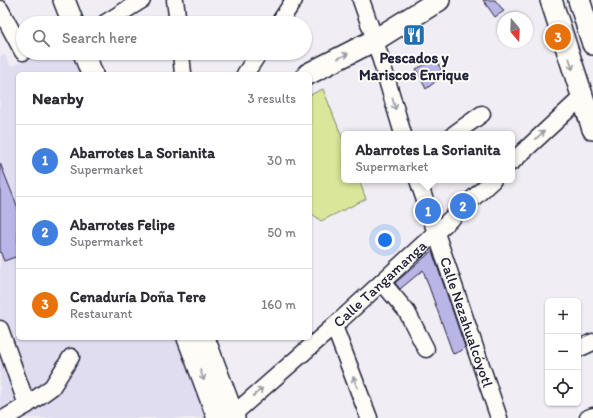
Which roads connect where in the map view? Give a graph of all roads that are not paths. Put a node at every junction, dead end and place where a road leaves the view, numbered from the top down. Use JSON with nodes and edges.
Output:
{"nodes":[{"id":1,"x":64,"y":0,"type":"edge"},
{"id":2,"x":142,"y":0,"type":"edge"},
{"id":3,"x":175,"y":0,"type":"edge"},
{"id":4,"x":294,"y":0,"type":"edge"},
{"id":5,"x":361,"y":0,"type":"edge"},
{"id":6,"x":439,"y":0,"type":"edge"},
{"id":7,"x":551,"y":0,"type":"edge"},
{"id":8,"x":584,"y":6,"type":"edge"},
{"id":9,"x":0,"y":9,"type":"edge"},
{"id":10,"x":70,"y":16,"type":"edge"},
{"id":11,"x":116,"y":16,"type":"edge"},
{"id":12,"x":177,"y":16,"type":"edge"},
{"id":13,"x":284,"y":16,"type":"edge"},
{"id":14,"x":16,"y":39,"type":"edge"},
{"id":15,"x":375,"y":40,"type":"junction"},
{"id":16,"x":593,"y":44,"type":"edge"},
{"id":17,"x":87,"y":60,"type":"edge"},
{"id":18,"x":182,"y":60,"type":"edge"},
{"id":19,"x":254,"y":60,"type":"edge"},
{"id":20,"x":91,"y":72,"type":"edge"},
{"id":21,"x":183,"y":72,"type":"edge"},
{"id":22,"x":246,"y":72,"type":"edge"},
{"id":23,"x":312,"y":72,"type":"edge"},
{"id":24,"x":582,"y":97,"type":"junction"},
{"id":25,"x":482,"y":114,"type":"dead end"},
{"id":26,"x":593,"y":129,"type":"edge"},
{"id":27,"x":402,"y":131,"type":"edge"},
{"id":28,"x":458,"y":131,"type":"edge"},
{"id":29,"x":515,"y":159,"type":"edge"},
{"id":30,"x":419,"y":183,"type":"edge"},
{"id":31,"x":490,"y":183,"type":"edge"},
{"id":32,"x":436,"y":233,"type":"junction"},
{"id":33,"x":382,"y":282,"type":"junction"},
{"id":34,"x":334,"y":326,"type":"junction"},
{"id":35,"x":0,"y":329,"type":"edge"},
{"id":36,"x":189,"y":340,"type":"edge"},
{"id":37,"x":205,"y":340,"type":"edge"},
{"id":38,"x":426,"y":349,"type":"dead end"},
{"id":39,"x":71,"y":357,"type":"dead end"},
{"id":40,"x":27,"y":405,"type":"junction"},
{"id":41,"x":593,"y":416,"type":"edge"},
{"id":42,"x":228,"y":417,"type":"edge"},
{"id":43,"x":5,"y":418,"type":"edge"},
{"id":44,"x":369,"y":418,"type":"edge"},
{"id":45,"x":499,"y":418,"type":"edge"},
{"id":46,"x":588,"y":418,"type":"edge"}],
"edges":[{"from":1,"to":10,"type":"main road"},
{"from":2,"to":11,"type":"street"},
{"from":3,"to":12,"type":"street"},
{"from":4,"to":13,"type":"street"},
{"from":5,"to":15,"type":"street"},
{"from":6,"to":15,"type":"main road"},
{"from":7,"to":24,"type":"main road","one_way":true},
{"from":8,"to":16,"type":"main road"},
{"from":9,"to":14,"type":"street"},
{"from":23,"to":15,"type":"main road","one_way":true},
{"from":15,"to":27,"type":"street","one_way":true},
{"from":17,"to":20,"type":"main road"},
{"from":18,"to":21,"type":"street"},
{"from":19,"to":22,"type":"street"},
{"from":24,"to":26,"type":"main road"},
{"from":29,"to":24,"type":"street","one_way":true},
{"from":25,"to":28,"type":"street"},
{"from":30,"to":32,"type":"street","name":"Calle Nezahualcóyotl"},
{"from":31,"to":32,"type":"street","name":"Calle Tangamanga"},
{"from":32,"to":33,"type":"street","name":"Calle Tangamanga"},
{"from":32,"to":45,"type":"street","name":"Calle Nezahualcóyotl"},
{"from":33,"to":34,"type":"street","name":"Calle Tangamanga"},
{"from":33,"to":38,"type":"street"},
{"from":42,"to":34,"type":"street","name":"Calle Tangamanga","one_way":true},
{"from":44,"to":34,"type":"street","one_way":true},
{"from":35,"to":40,"type":"street"},
{"from":36,"to":42,"type":"main road","one_way":true},
{"from":37,"to":42,"type":"main road"},
{"from":39,"to":40,"type":"street"},
{"from":40,"to":43,"type":"street"},
{"from":41,"to":46,"type":"street"}]}
